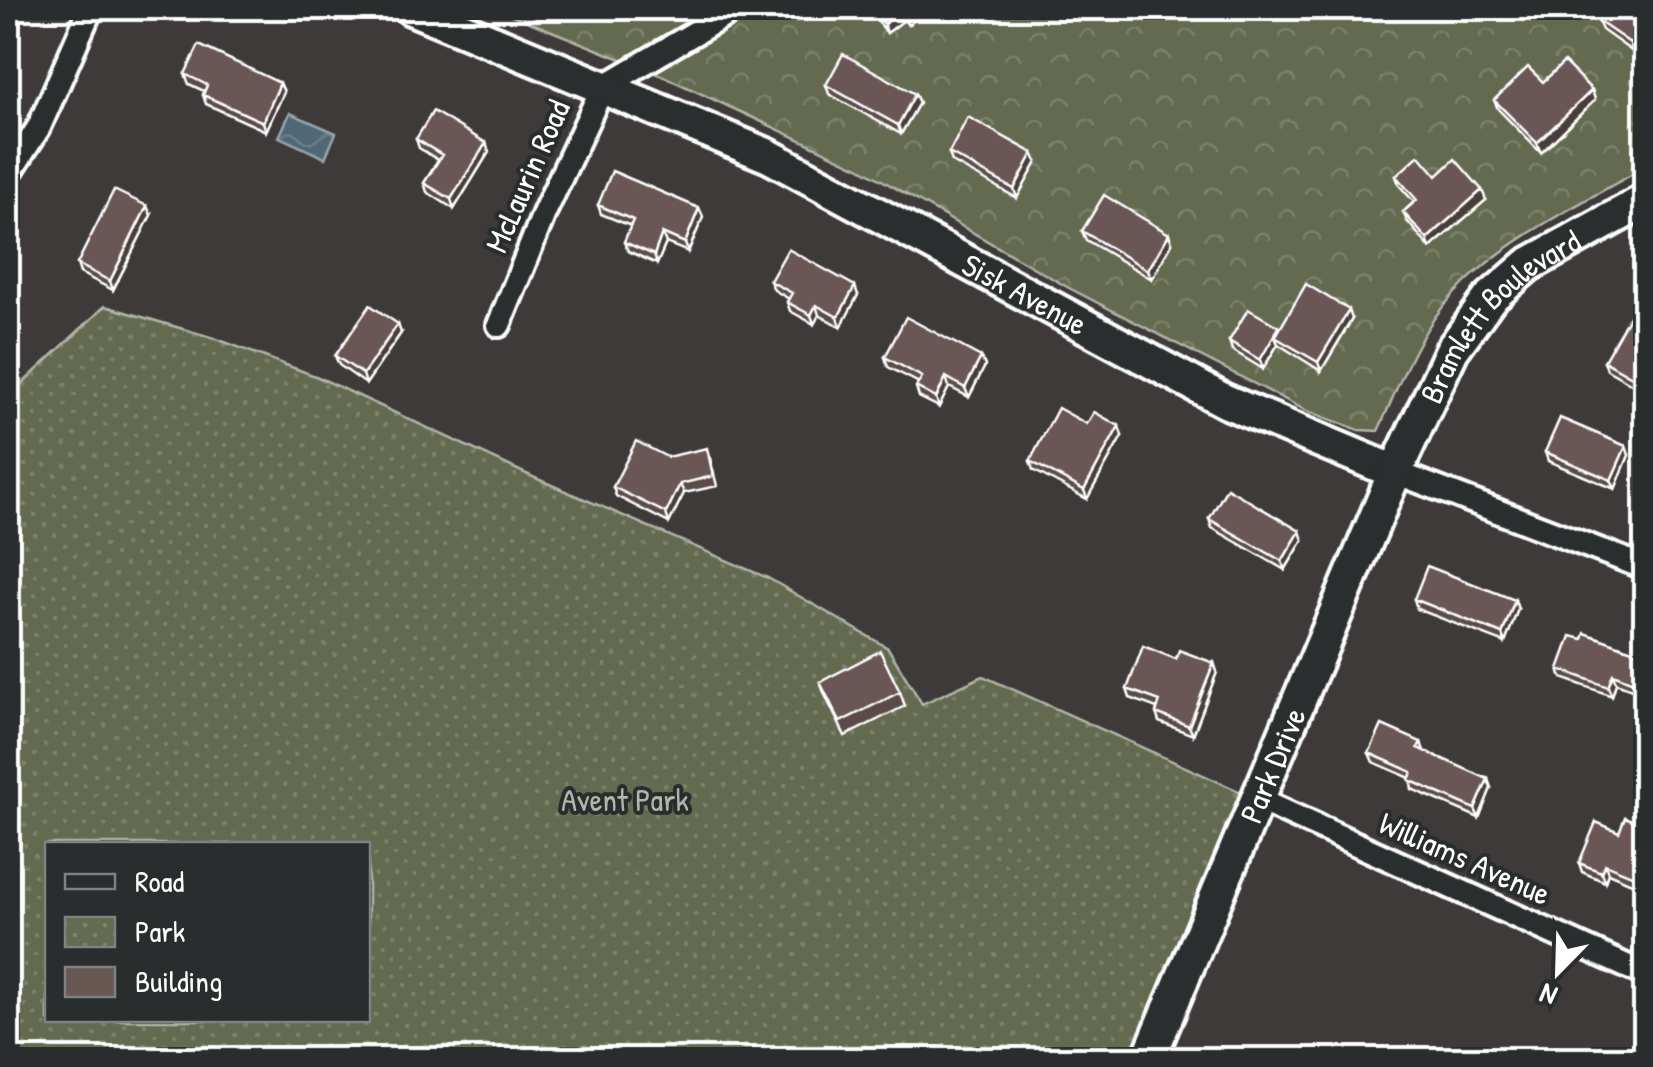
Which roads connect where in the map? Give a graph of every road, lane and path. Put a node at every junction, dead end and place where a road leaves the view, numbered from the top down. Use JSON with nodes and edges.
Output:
{"nodes":[{"id":1,"x":91,"y":8,"type":"edge"},
{"id":2,"x":411,"y":8,"type":"edge"},
{"id":3,"x":737,"y":8,"type":"edge"},
{"id":4,"x":603,"y":87,"type":"junction"},
{"id":5,"x":8,"y":175,"type":"edge"},
{"id":6,"x":1646,"y":200,"type":"edge"},
{"id":7,"x":499,"y":325,"type":"dead end"},
{"id":8,"x":1395,"y":472,"type":"junction"},
{"id":9,"x":1646,"y":568,"type":"edge"},
{"id":10,"x":1259,"y":800,"type":"junction"},
{"id":11,"x":1646,"y":975,"type":"edge"},
{"id":12,"x":1148,"y":1060,"type":"edge"}],
"edges":[{"from":1,"to":5,"type":"street"},
{"from":2,"to":4,"type":"street","name":"Sisk Avenue"},
{"from":3,"to":4,"type":"street","name":"McLaurin Road"},
{"from":4,"to":7,"type":"street","name":"McLaurin Road"},
{"from":4,"to":8,"type":"street","name":"Sisk Avenue"},
{"from":6,"to":8,"type":"street","name":"Bramlett Boulevard"},
{"from":8,"to":9,"type":"street","name":"Sisk Avenue"},
{"from":8,"to":10,"type":"street","name":"Park Drive"},
{"from":10,"to":11,"type":"street","name":"Williams Avenue"},
{"from":10,"to":12,"type":"street","name":"Park Drive"}]}
